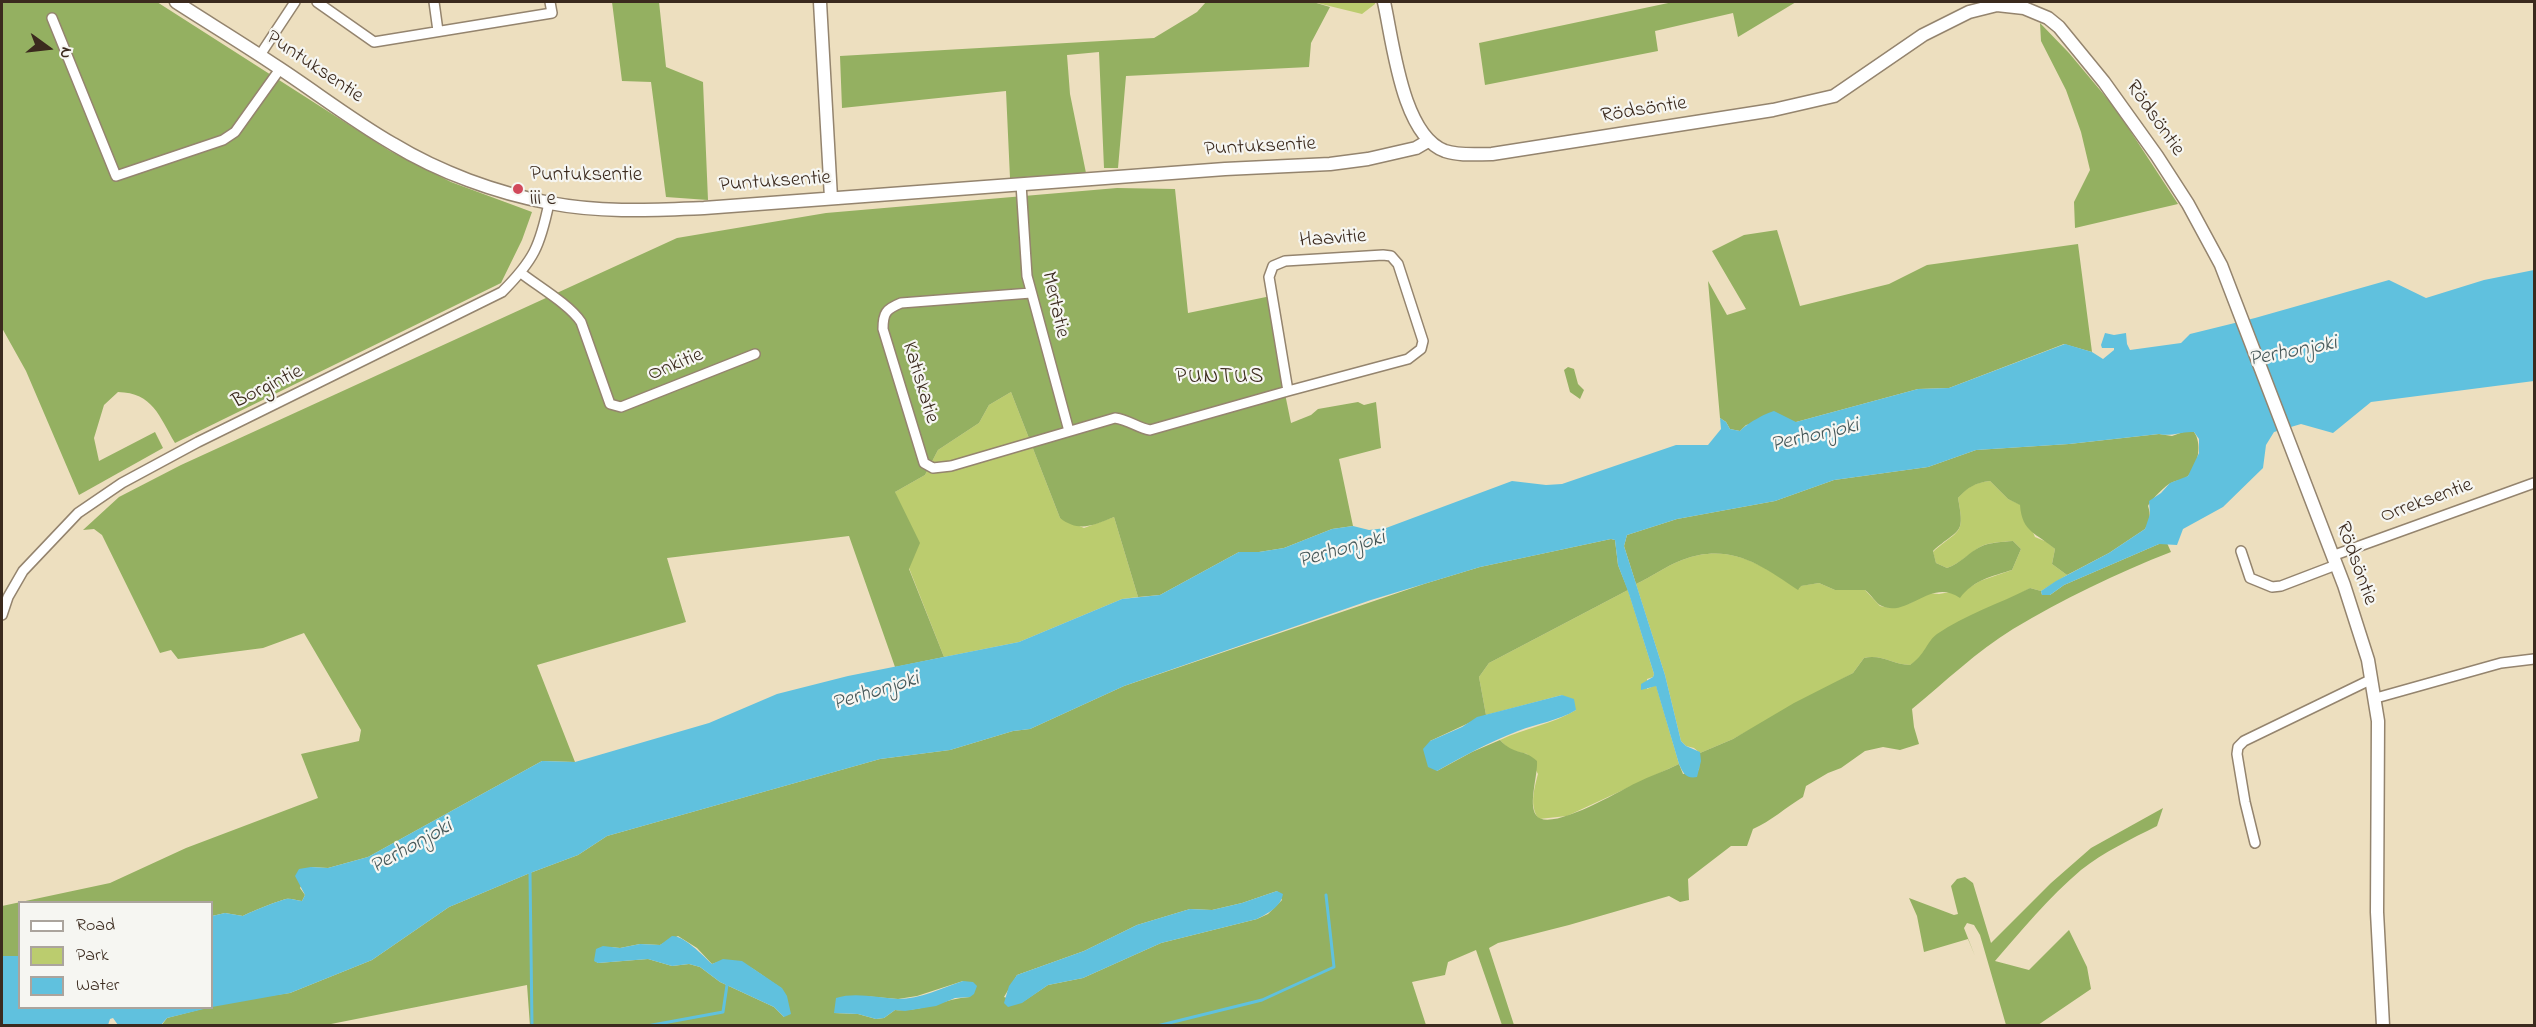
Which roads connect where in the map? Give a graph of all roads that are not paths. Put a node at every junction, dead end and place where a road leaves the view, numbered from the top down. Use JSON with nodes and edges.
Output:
{"nodes":[{"id":1,"x":176,"y":2,"type":"edge"},
{"id":2,"x":295,"y":2,"type":"edge"},
{"id":3,"x":317,"y":2,"type":"edge"},
{"id":4,"x":434,"y":2,"type":"edge"},
{"id":5,"x":550,"y":2,"type":"edge"},
{"id":6,"x":820,"y":2,"type":"edge"},
{"id":7,"x":1384,"y":2,"type":"edge"},
{"id":8,"x":2025,"y":4,"type":"edge"},
{"id":9,"x":52,"y":18,"type":"dead end"},
{"id":10,"x":438,"y":31,"type":"junction"},
{"id":11,"x":260,"y":56,"type":"junction"},
{"id":12,"x":280,"y":69,"type":"junction"},
{"id":13,"x":1428,"y":141,"type":"junction"},
{"id":14,"x":1021,"y":184,"type":"junction"},
{"id":15,"x":831,"y":198,"type":"junction"},
{"id":16,"x":549,"y":203,"type":"junction"},
{"id":17,"x":521,"y":273,"type":"junction"},
{"id":18,"x":1031,"y":293,"type":"junction"},
{"id":19,"x":755,"y":354,"type":"dead end"},
{"id":20,"x":1288,"y":391,"type":"junction"},
{"id":21,"x":1069,"y":431,"type":"junction"},
{"id":22,"x":2535,"y":483,"type":"edge"},
{"id":23,"x":2241,"y":551,"type":"dead end"},
{"id":24,"x":2334,"y":560,"type":"junction"},
{"id":25,"x":2,"y":615,"type":"edge"},
{"id":26,"x":2535,"y":659,"type":"edge"},
{"id":27,"x":2372,"y":679,"type":"junction"},
{"id":28,"x":2376,"y":698,"type":"junction"},
{"id":29,"x":2255,"y":843,"type":"dead end"},
{"id":30,"x":2383,"y":1026,"type":"edge"}],
"edges":[{"from":1,"to":11,"type":"street","name":"Puntuksentie"},
{"from":2,"to":11,"type":"street"},
{"from":3,"to":10,"type":"street"},
{"from":4,"to":10,"type":"street"},
{"from":5,"to":10,"type":"street"},
{"from":6,"to":15,"type":"street"},
{"from":7,"to":13,"type":"street"},
{"from":8,"to":13,"type":"street","name":"Rödsöntie"},
{"from":8,"to":24,"type":"street","name":"Rödsöntie"},
{"from":9,"to":12,"type":"street"},
{"from":11,"to":12,"type":"street","name":"Puntuksentie"},
{"from":12,"to":16,"type":"street","name":"Puntuksentie"},
{"from":13,"to":14,"type":"street","name":"Puntuksentie"},
{"from":14,"to":15,"type":"street","name":"Puntuksentie"},
{"from":14,"to":18,"type":"street","name":"Mertatie"},
{"from":15,"to":16,"type":"street","name":"Puntuksentie"},
{"from":16,"to":17,"type":"street","name":"Borgintie"},
{"from":17,"to":19,"type":"street","name":"Onkitie"},
{"from":17,"to":25,"type":"street","name":"Borgintie"},
{"from":18,"to":21,"type":"street","name":"Mertatie"},
{"from":18,"to":21,"type":"street","name":"Katiskatie"},
{"from":20,"to":20,"type":"street","name":"Haavitie"},
{"from":20,"to":21,"type":"street","name":"Haavitie"},
{"from":22,"to":24,"type":"street","name":"Orreksentie"},
{"from":23,"to":24,"type":"street","name":"Orreksentie"},
{"from":24,"to":27,"type":"street","name":"Rödsöntie"},
{"from":26,"to":28,"type":"street"},
{"from":27,"to":28,"type":"street","name":"Rödsöntie"},
{"from":27,"to":29,"type":"street"},
{"from":28,"to":30,"type":"street","name":"Rödsöntie"}]}
